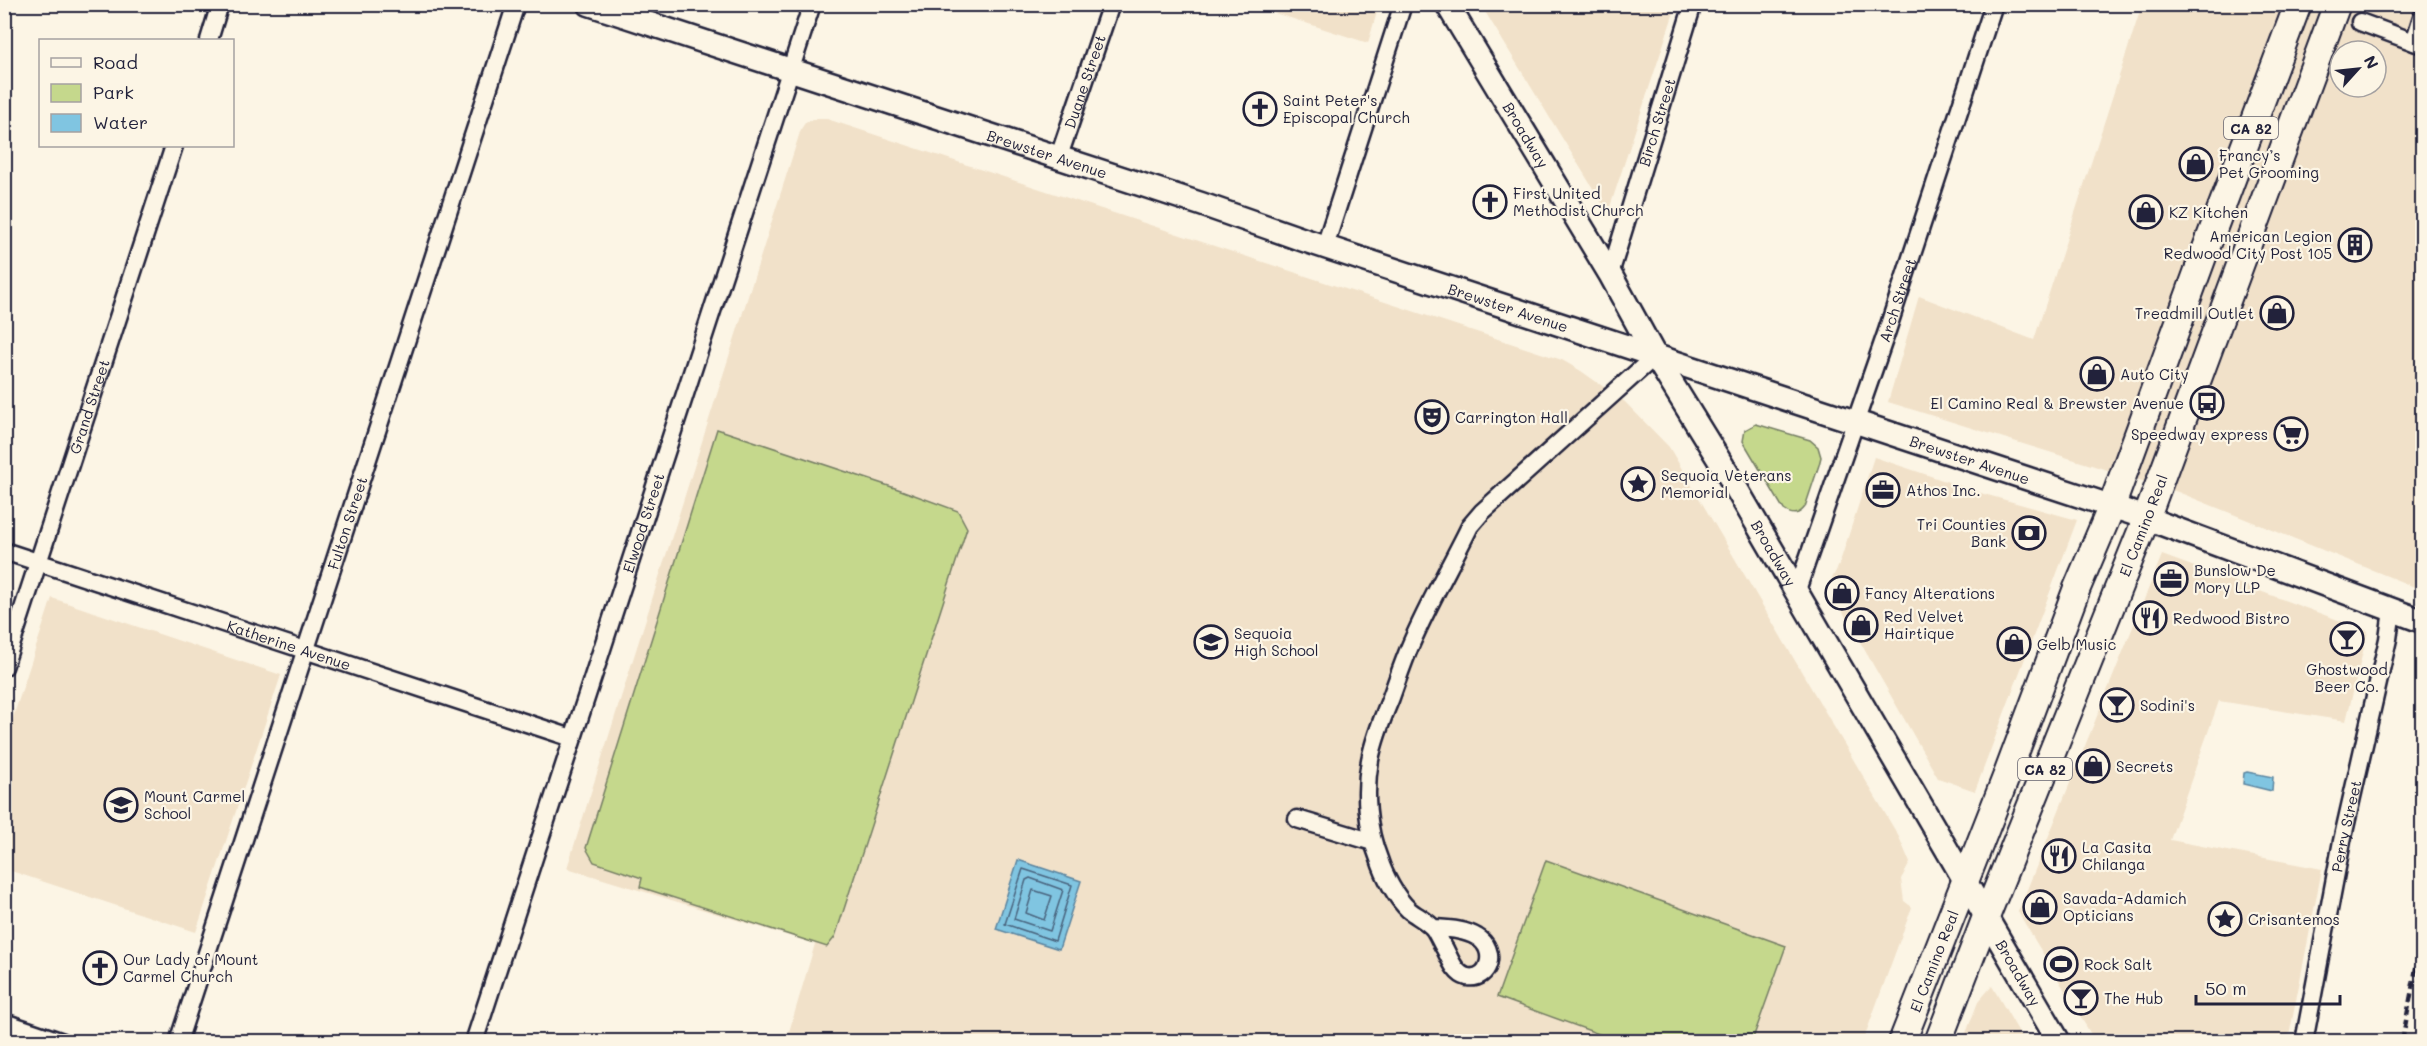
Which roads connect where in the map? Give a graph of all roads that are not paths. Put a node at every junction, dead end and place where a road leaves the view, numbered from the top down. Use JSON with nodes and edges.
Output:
{"nodes":[{"id":1,"x":220,"y":4,"type":"edge"},
{"id":2,"x":516,"y":4,"type":"edge"},
{"id":3,"x":589,"y":4,"type":"edge"},
{"id":4,"x":812,"y":4,"type":"edge"},
{"id":5,"x":1112,"y":4,"type":"edge"},
{"id":6,"x":1403,"y":4,"type":"edge"},
{"id":7,"x":1447,"y":4,"type":"edge"},
{"id":8,"x":1693,"y":4,"type":"edge"},
{"id":9,"x":1994,"y":4,"type":"edge"},
{"id":10,"x":2298,"y":4,"type":"edge"},
{"id":11,"x":2337,"y":4,"type":"edge"},
{"id":12,"x":2422,"y":17,"type":"edge"},
{"id":13,"x":2360,"y":22,"type":"dead end"},
{"id":14,"x":209,"y":39,"type":"edge"},
{"id":15,"x":2418,"y":43,"type":"edge"},
{"id":16,"x":790,"y":70,"type":"junction"},
{"id":17,"x":174,"y":147,"type":"edge"},
{"id":18,"x":1058,"y":159,"type":"junction"},
{"id":19,"x":1325,"y":246,"type":"junction"},
{"id":20,"x":1610,"y":274,"type":"junction"},
{"id":21,"x":1655,"y":356,"type":"junction"},
{"id":22,"x":1856,"y":422,"type":"junction"},
{"id":23,"x":2111,"y":508,"type":"junction"},
{"id":24,"x":2146,"y":519,"type":"junction"},
{"id":25,"x":4,"y":551,"type":"edge"},
{"id":26,"x":39,"y":562,"type":"junction"},
{"id":27,"x":1796,"y":593,"type":"junction"},
{"id":28,"x":2392,"y":610,"type":"junction"},
{"id":29,"x":2422,"y":621,"type":"edge"},
{"id":30,"x":306,"y":650,"type":"junction"},
{"id":31,"x":4,"y":667,"type":"edge"},
{"id":32,"x":572,"y":738,"type":"junction"},
{"id":33,"x":1297,"y":819,"type":"dead end"},
{"id":34,"x":1373,"y":842,"type":"junction"},
{"id":35,"x":1964,"y":881,"type":"junction"},
{"id":36,"x":1986,"y":917,"type":"junction"},
{"id":37,"x":1433,"y":928,"type":"dead end"},
{"id":38,"x":4,"y":1022,"type":"edge"},
{"id":39,"x":63,"y":1041,"type":"edge"},
{"id":40,"x":178,"y":1041,"type":"edge"},
{"id":41,"x":474,"y":1041,"type":"edge"},
{"id":42,"x":1902,"y":1041,"type":"edge"},
{"id":43,"x":1938,"y":1041,"type":"edge"},
{"id":44,"x":2059,"y":1041,"type":"edge"},
{"id":45,"x":2304,"y":1041,"type":"edge"}],
"edges":[{"from":1,"to":14,"type":"street"},
{"from":2,"to":30,"type":"street","name":"Fulton Street"},
{"from":3,"to":16,"type":"street","name":"Brewster Avenue"},
{"from":4,"to":16,"type":"street","name":"Elwood Street"},
{"from":5,"to":18,"type":"street","name":"Duane Street"},
{"from":6,"to":19,"type":"street"},
{"from":7,"to":20,"type":"street","name":"Broadway"},
{"from":8,"to":20,"type":"street","name":"Birch Street"},
{"from":9,"to":22,"type":"street","name":"Arch Street"},
{"from":10,"to":23,"type":"main road","name":"El Camino Real","number":"CA 82"},
{"from":11,"to":24,"type":"main road","name":"El Camino Real","number":"CA 82"},
{"from":12,"to":15,"type":"street"},
{"from":13,"to":15,"type":"street"},
{"from":16,"to":18,"type":"street","name":"Brewster Avenue"},
{"from":16,"to":32,"type":"street","name":"Elwood Street"},
{"from":17,"to":26,"type":"street","name":"Grand Street"},
{"from":18,"to":19,"type":"street","name":"Brewster Avenue"},
{"from":19,"to":21,"type":"street","name":"Brewster Avenue"},
{"from":20,"to":21,"type":"street","name":"Broadway"},
{"from":21,"to":22,"type":"street","name":"Brewster Avenue"},
{"from":21,"to":27,"type":"street","name":"Broadway"},
{"from":21,"to":34,"type":"street"},
{"from":22,"to":23,"type":"street","name":"Brewster Avenue"},
{"from":22,"to":27,"type":"street","name":"Arch Street"},
{"from":23,"to":24,"type":"street","name":"Brewster Avenue"},
{"from":23,"to":35,"type":"main road","name":"El Camino Real","number":"CA 82"},
{"from":24,"to":28,"type":"street","name":"Brewster Avenue"},
{"from":24,"to":36,"type":"main road","name":"El Camino Real","number":"CA 82"},
{"from":25,"to":26,"type":"street","name":"Katherine Avenue"},
{"from":26,"to":30,"type":"street","name":"Katherine Avenue"},
{"from":26,"to":31,"type":"street","name":"Grand Street"},
{"from":27,"to":35,"type":"street","name":"Broadway"},
{"from":28,"to":29,"type":"street","name":"Brewster Avenue"},
{"from":28,"to":45,"type":"street","name":"Perry Street"},
{"from":30,"to":32,"type":"street","name":"Katherine Avenue"},
{"from":30,"to":40,"type":"street","name":"Fulton Street"},
{"from":32,"to":41,"type":"street","name":"Elwood Street"},
{"from":33,"to":34,"type":"street"},
{"from":34,"to":37,"type":"street"},
{"from":35,"to":36,"type":"street","name":"Broadway"},
{"from":35,"to":42,"type":"main road","name":"El Camino Real","number":"CA 82"},
{"from":36,"to":43,"type":"main road","name":"El Camino Real","number":"CA 82"},
{"from":36,"to":44,"type":"street","name":"Broadway"},
{"from":38,"to":39,"type":"street"}]}
